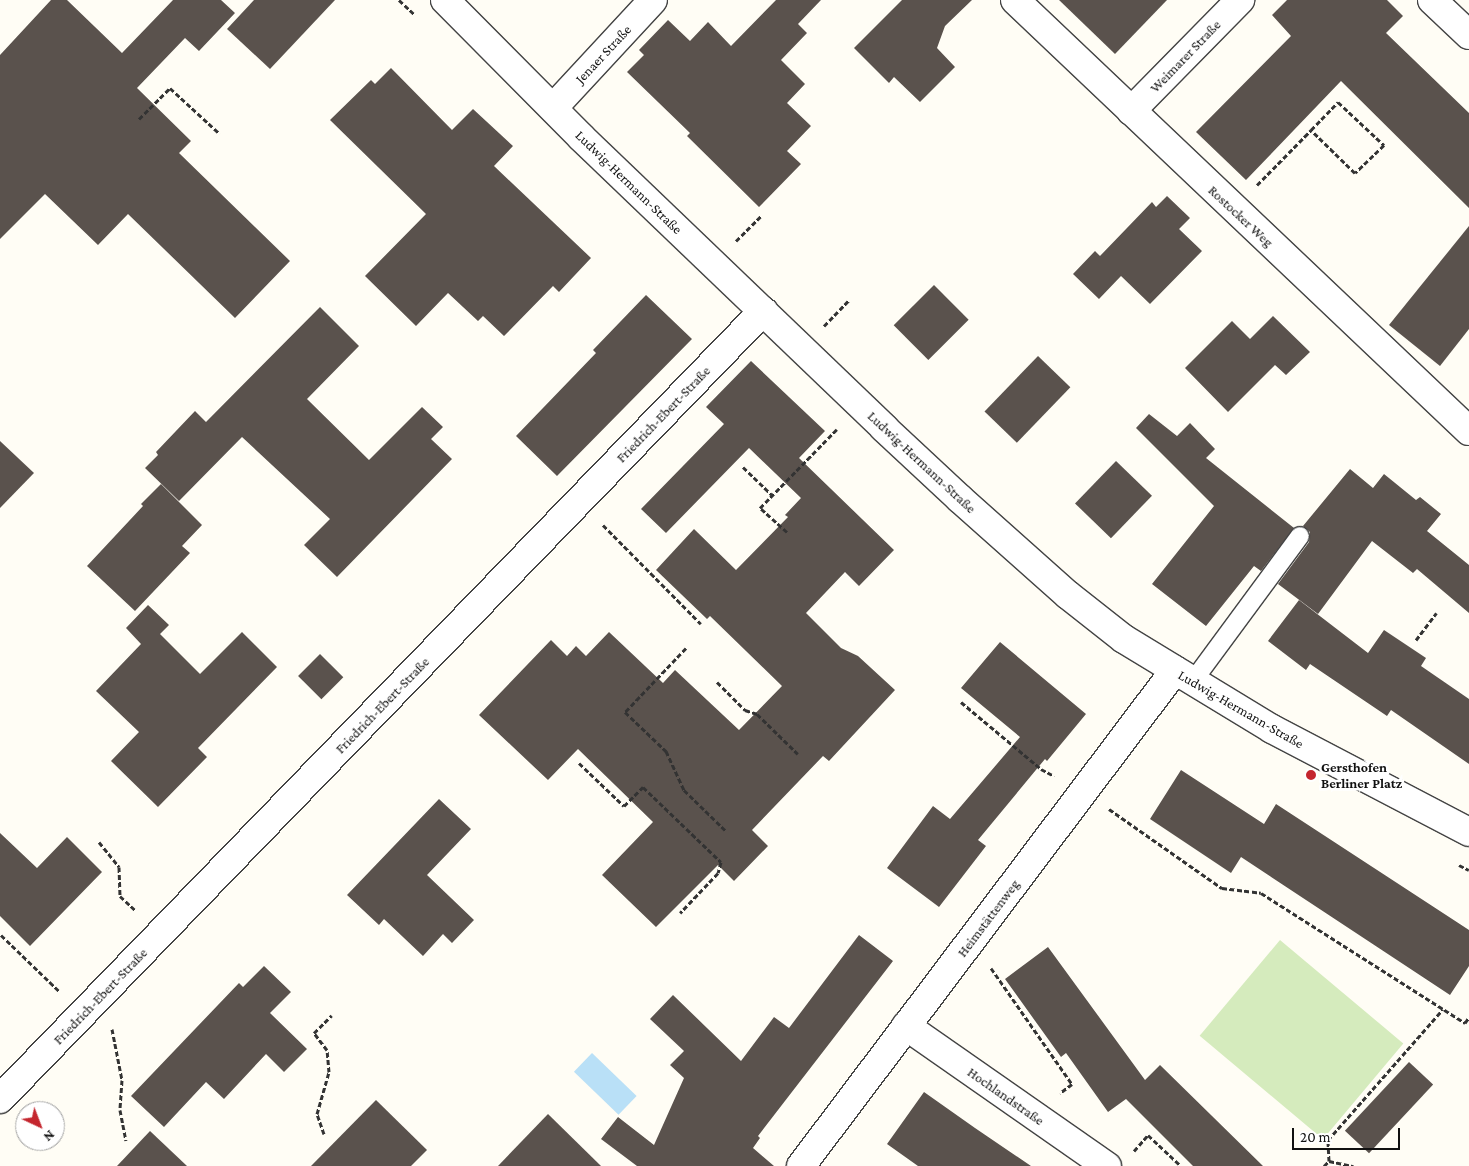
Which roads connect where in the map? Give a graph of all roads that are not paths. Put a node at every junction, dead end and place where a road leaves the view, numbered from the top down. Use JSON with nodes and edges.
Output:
{"nodes":[{"id":1,"x":445,"y":0,"type":"edge"},
{"id":2,"x":653,"y":0,"type":"edge"},
{"id":3,"x":1015,"y":0,"type":"edge"},
{"id":4,"x":1240,"y":0,"type":"edge"},
{"id":5,"x":1432,"y":0,"type":"edge"},
{"id":6,"x":1469,"y":34,"type":"edge"},
{"id":7,"x":553,"y":108,"type":"junction"},
{"id":8,"x":1131,"y":111,"type":"junction"},
{"id":9,"x":763,"y":311,"type":"junction"},
{"id":10,"x":1466,"y":424,"type":"edge"},
{"id":11,"x":1300,"y":536,"type":"dead end"},
{"id":12,"x":1184,"y":676,"type":"junction"},
{"id":13,"x":1469,"y":832,"type":"edge"},
{"id":14,"x":906,"y":1026,"type":"junction"},
{"id":15,"x":0,"y":1099,"type":"edge"},
{"id":16,"x":801,"y":1166,"type":"edge"},
{"id":17,"x":1106,"y":1166,"type":"edge"}],
"edges":[{"from":1,"to":7,"type":"street","name":"Ludwig-Hermann-Straße"},
{"from":2,"to":7,"type":"street","name":"Jenaer Straße"},
{"from":3,"to":8,"type":"street","name":"Rostocker Weg"},
{"from":4,"to":8,"type":"street","name":"Weimarer Straße"},
{"from":5,"to":6,"type":"street"},
{"from":7,"to":9,"type":"street","name":"Ludwig-Hermann-Straße"},
{"from":8,"to":10,"type":"street","name":"Rostocker Weg"},
{"from":9,"to":12,"type":"street","name":"Ludwig-Hermann-Straße"},
{"from":9,"to":15,"type":"street","name":"Friedrich-Ebert-Straße"},
{"from":11,"to":12,"type":"lane"},
{"from":12,"to":13,"type":"street","name":"Ludwig-Hermann-Straße"},
{"from":12,"to":14,"type":"street","name":"Heimstättenweg"},
{"from":14,"to":16,"type":"street","name":"Heimstättenweg"},
{"from":14,"to":17,"type":"street","name":"Hochlandstraße"}]}
